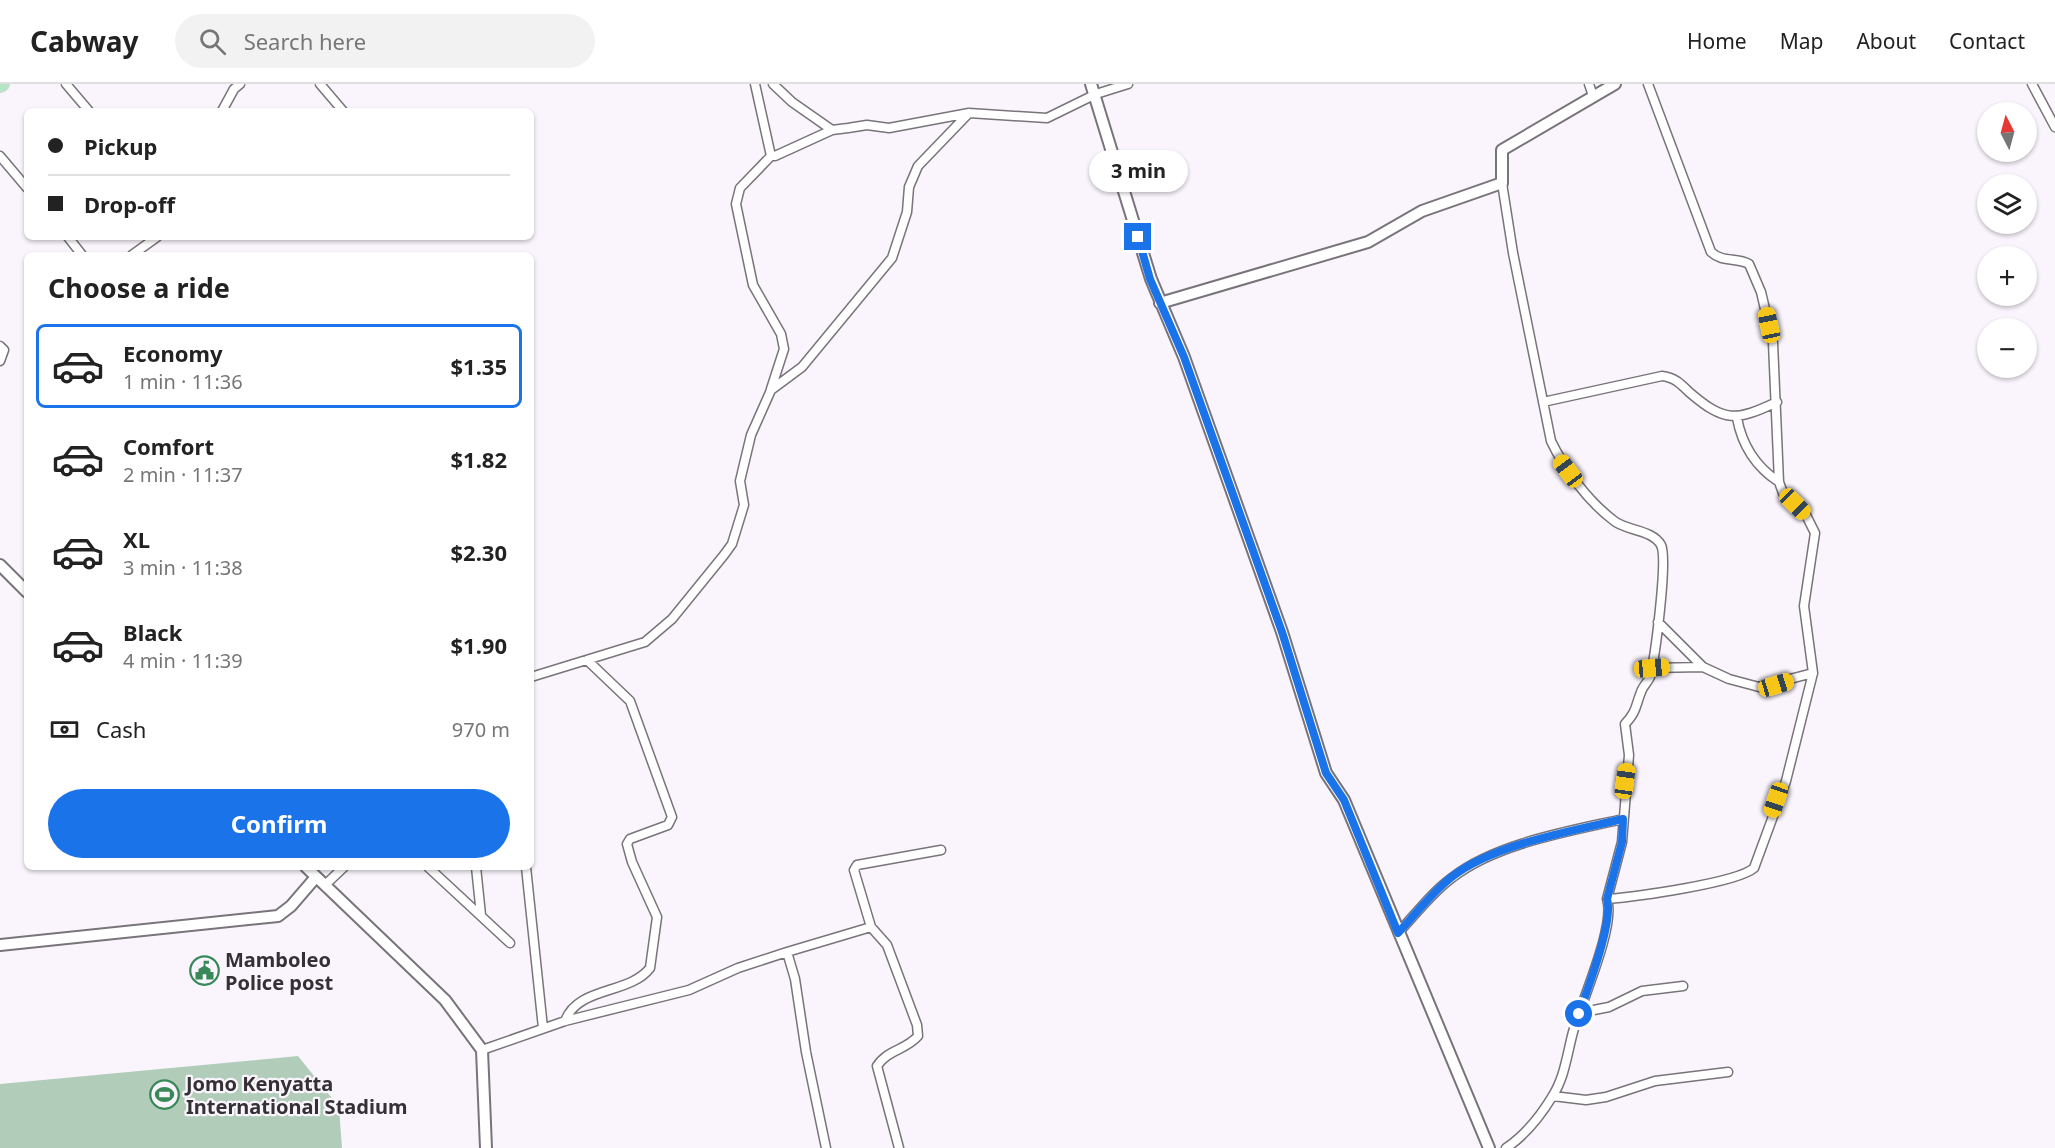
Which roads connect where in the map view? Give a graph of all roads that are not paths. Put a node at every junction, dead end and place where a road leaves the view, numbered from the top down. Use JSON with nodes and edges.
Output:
{"nodes":[{"id":1,"x":66,"y":84,"type":"edge"},
{"id":2,"x":240,"y":84,"type":"edge"},
{"id":3,"x":320,"y":84,"type":"edge"},
{"id":4,"x":755,"y":84,"type":"edge"},
{"id":5,"x":773,"y":84,"type":"edge"},
{"id":6,"x":1128,"y":84,"type":"edge"},
{"id":7,"x":1589,"y":84,"type":"edge"},
{"id":8,"x":1615,"y":84,"type":"edge"},
{"id":9,"x":1648,"y":84,"type":"edge"},
{"id":10,"x":2032,"y":84,"type":"edge"},
{"id":11,"x":1094,"y":89,"type":"edge"},
{"id":12,"x":1593,"y":96,"type":"junction"},
{"id":13,"x":86,"y":108,"type":"edge"},
{"id":14,"x":224,"y":108,"type":"edge"},
{"id":15,"x":340,"y":108,"type":"edge"},
{"id":16,"x":969,"y":113,"type":"junction"},
{"id":17,"x":2055,"y":127,"type":"edge"},
{"id":18,"x":832,"y":130,"type":"junction"},
{"id":19,"x":0,"y":156,"type":"edge"},
{"id":20,"x":771,"y":156,"type":"junction"},
{"id":21,"x":1502,"y":183,"type":"junction"},
{"id":22,"x":24,"y":184,"type":"edge"},
{"id":23,"x":70,"y":240,"type":"edge"},
{"id":24,"x":153,"y":240,"type":"edge"},
{"id":25,"x":80,"y":252,"type":"edge"},
{"id":26,"x":136,"y":252,"type":"edge"},
{"id":27,"x":1160,"y":303,"type":"junction"},
{"id":28,"x":0,"y":346,"type":"edge"},
{"id":29,"x":0,"y":361,"type":"edge"},
{"id":30,"x":771,"y":390,"type":"junction"},
{"id":31,"x":1543,"y":402,"type":"junction"},
{"id":32,"x":1777,"y":402,"type":"junction"},
{"id":33,"x":1737,"y":418,"type":"junction"},
{"id":34,"x":1779,"y":482,"type":"junction"},
{"id":35,"x":0,"y":565,"type":"edge"},
{"id":36,"x":24,"y":589,"type":"edge"},
{"id":37,"x":1658,"y":622,"type":"junction"},
{"id":38,"x":587,"y":660,"type":"junction"},
{"id":39,"x":1702,"y":667,"type":"junction"},
{"id":40,"x":1652,"y":668,"type":"junction"},
{"id":41,"x":1813,"y":673,"type":"junction"},
{"id":42,"x":534,"y":676,"type":"edge"},
{"id":43,"x":1623,"y":819,"type":"junction"},
{"id":44,"x":941,"y":850,"type":"dead end"},
{"id":45,"x":309,"y":870,"type":"edge"},
{"id":46,"x":341,"y":870,"type":"edge"},
{"id":47,"x":431,"y":870,"type":"edge"},
{"id":48,"x":476,"y":870,"type":"edge"},
{"id":49,"x":526,"y":870,"type":"edge"},
{"id":50,"x":316,"y":877,"type":"junction"},
{"id":51,"x":325,"y":885,"type":"junction"},
{"id":52,"x":1607,"y":899,"type":"junction"},
{"id":53,"x":481,"y":915,"type":"junction"},
{"id":54,"x":872,"y":927,"type":"junction"},
{"id":55,"x":1398,"y":933,"type":"junction"},
{"id":56,"x":510,"y":943,"type":"dead end"},
{"id":57,"x":0,"y":945,"type":"edge"},
{"id":58,"x":787,"y":952,"type":"junction"},
{"id":59,"x":1683,"y":986,"type":"dead end"},
{"id":60,"x":1579,"y":1014,"type":"junction"},
{"id":61,"x":565,"y":1021,"type":"junction"},
{"id":62,"x":543,"y":1028,"type":"junction"},
{"id":63,"x":482,"y":1050,"type":"junction"},
{"id":64,"x":1728,"y":1072,"type":"dead end"},
{"id":65,"x":1553,"y":1096,"type":"junction"},
{"id":66,"x":486,"y":1148,"type":"edge"},
{"id":67,"x":826,"y":1148,"type":"edge"},
{"id":68,"x":899,"y":1148,"type":"edge"},
{"id":69,"x":1489,"y":1148,"type":"edge"},
{"id":70,"x":1506,"y":1148,"type":"edge"}],
"edges":[{"from":1,"to":13,"type":"street"},
{"from":2,"to":14,"type":"street"},
{"from":3,"to":15,"type":"street"},
{"from":4,"to":20,"type":"street"},
{"from":5,"to":18,"type":"street"},
{"from":6,"to":11,"type":"street"},
{"from":7,"to":12,"type":"street"},
{"from":8,"to":12,"type":"street"},
{"from":9,"to":32,"type":"street"},
{"from":10,"to":17,"type":"street"},
{"from":11,"to":16,"type":"street"},
{"from":11,"to":27,"type":"street"},
{"from":12,"to":21,"type":"street"},
{"from":16,"to":18,"type":"street"},
{"from":16,"to":30,"type":"street"},
{"from":18,"to":20,"type":"street"},
{"from":19,"to":22,"type":"street"},
{"from":20,"to":30,"type":"street"},
{"from":21,"to":27,"type":"street"},
{"from":21,"to":31,"type":"street"},
{"from":23,"to":25,"type":"street"},
{"from":24,"to":26,"type":"street"},
{"from":27,"to":55,"type":"street"},
{"from":28,"to":29,"type":"street"},
{"from":30,"to":38,"type":"street"},
{"from":31,"to":33,"type":"street"},
{"from":31,"to":37,"type":"street"},
{"from":32,"to":33,"type":"street"},
{"from":32,"to":34,"type":"street"},
{"from":33,"to":34,"type":"street"},
{"from":34,"to":41,"type":"street"},
{"from":35,"to":36,"type":"street"},
{"from":37,"to":39,"type":"street"},
{"from":37,"to":40,"type":"street"},
{"from":38,"to":42,"type":"street"},
{"from":38,"to":61,"type":"street"},
{"from":39,"to":40,"type":"street"},
{"from":39,"to":41,"type":"street"},
{"from":40,"to":43,"type":"street"},
{"from":41,"to":52,"type":"street"},
{"from":43,"to":52,"type":"street"},
{"from":43,"to":55,"type":"street"},
{"from":44,"to":54,"type":"street"},
{"from":45,"to":50,"type":"street"},
{"from":46,"to":51,"type":"street"},
{"from":47,"to":53,"type":"street"},
{"from":48,"to":53,"type":"street"},
{"from":49,"to":62,"type":"street"},
{"from":50,"to":51,"type":"street"},
{"from":50,"to":57,"type":"street"},
{"from":51,"to":63,"type":"street"},
{"from":52,"to":60,"type":"street"},
{"from":53,"to":56,"type":"street"},
{"from":54,"to":58,"type":"street"},
{"from":54,"to":68,"type":"street"},
{"from":55,"to":69,"type":"street"},
{"from":58,"to":61,"type":"street"},
{"from":58,"to":67,"type":"street"},
{"from":59,"to":60,"type":"street"},
{"from":60,"to":65,"type":"street"},
{"from":61,"to":62,"type":"street"},
{"from":62,"to":63,"type":"street"},
{"from":63,"to":66,"type":"street"},
{"from":64,"to":65,"type":"street"},
{"from":65,"to":70,"type":"street"}]}
